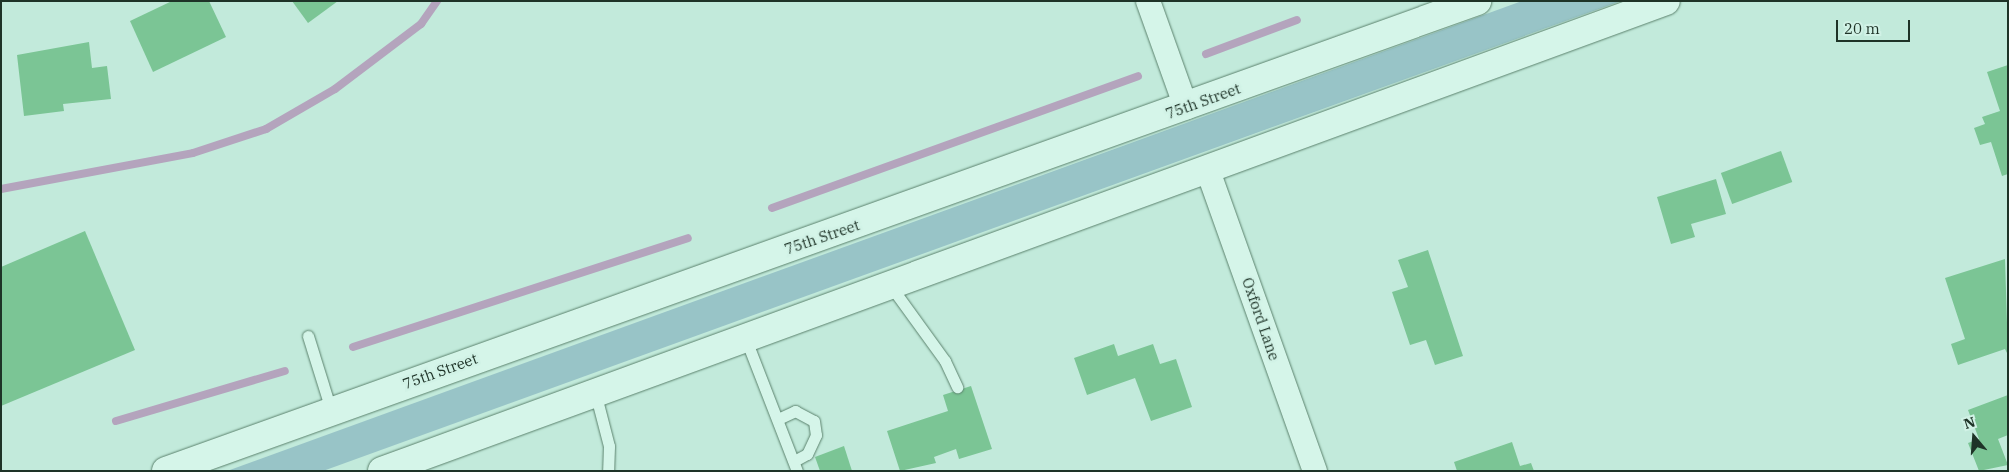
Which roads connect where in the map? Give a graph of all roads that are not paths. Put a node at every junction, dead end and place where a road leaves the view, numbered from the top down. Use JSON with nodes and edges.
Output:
{"nodes":[{"id":1,"x":1148,"y":1,"type":"edge"},
{"id":2,"x":1477,"y":1,"type":"edge"},
{"id":3,"x":1666,"y":1,"type":"edge"},
{"id":4,"x":1186,"y":107,"type":"junction"},
{"id":5,"x":1208,"y":168,"type":"junction"},
{"id":6,"x":889,"y":284,"type":"junction"},
{"id":7,"x":308,"y":336,"type":"dead end"},
{"id":8,"x":745,"y":337,"type":"junction"},
{"id":9,"x":957,"y":387,"type":"dead end"},
{"id":10,"x":595,"y":392,"type":"junction"},
{"id":11,"x":331,"y":410,"type":"junction"},
{"id":12,"x":778,"y":419,"type":"junction"},
{"id":13,"x":796,"y":466,"type":"edge"},
{"id":14,"x":166,"y":471,"type":"edge"},
{"id":15,"x":382,"y":471,"type":"edge"},
{"id":16,"x":608,"y":471,"type":"edge"},
{"id":17,"x":1315,"y":471,"type":"edge"}],
"edges":[{"from":1,"to":4,"type":"street"},
{"from":2,"to":4,"type":"main road","name":"75th Street"},
{"from":3,"to":5,"type":"main road"},
{"from":4,"to":11,"type":"main road","name":"75th Street"},
{"from":5,"to":6,"type":"main road"},
{"from":5,"to":17,"type":"street","name":"Oxford Lane"},
{"from":6,"to":8,"type":"main road"},
{"from":6,"to":9,"type":"lane"},
{"from":7,"to":11,"type":"lane"},
{"from":8,"to":10,"type":"main road"},
{"from":8,"to":12,"type":"lane"},
{"from":10,"to":15,"type":"main road"},
{"from":10,"to":16,"type":"lane"},
{"from":11,"to":14,"type":"main road","name":"75th Street"},
{"from":12,"to":13,"type":"lane"},
{"from":12,"to":13,"type":"lane"}]}
